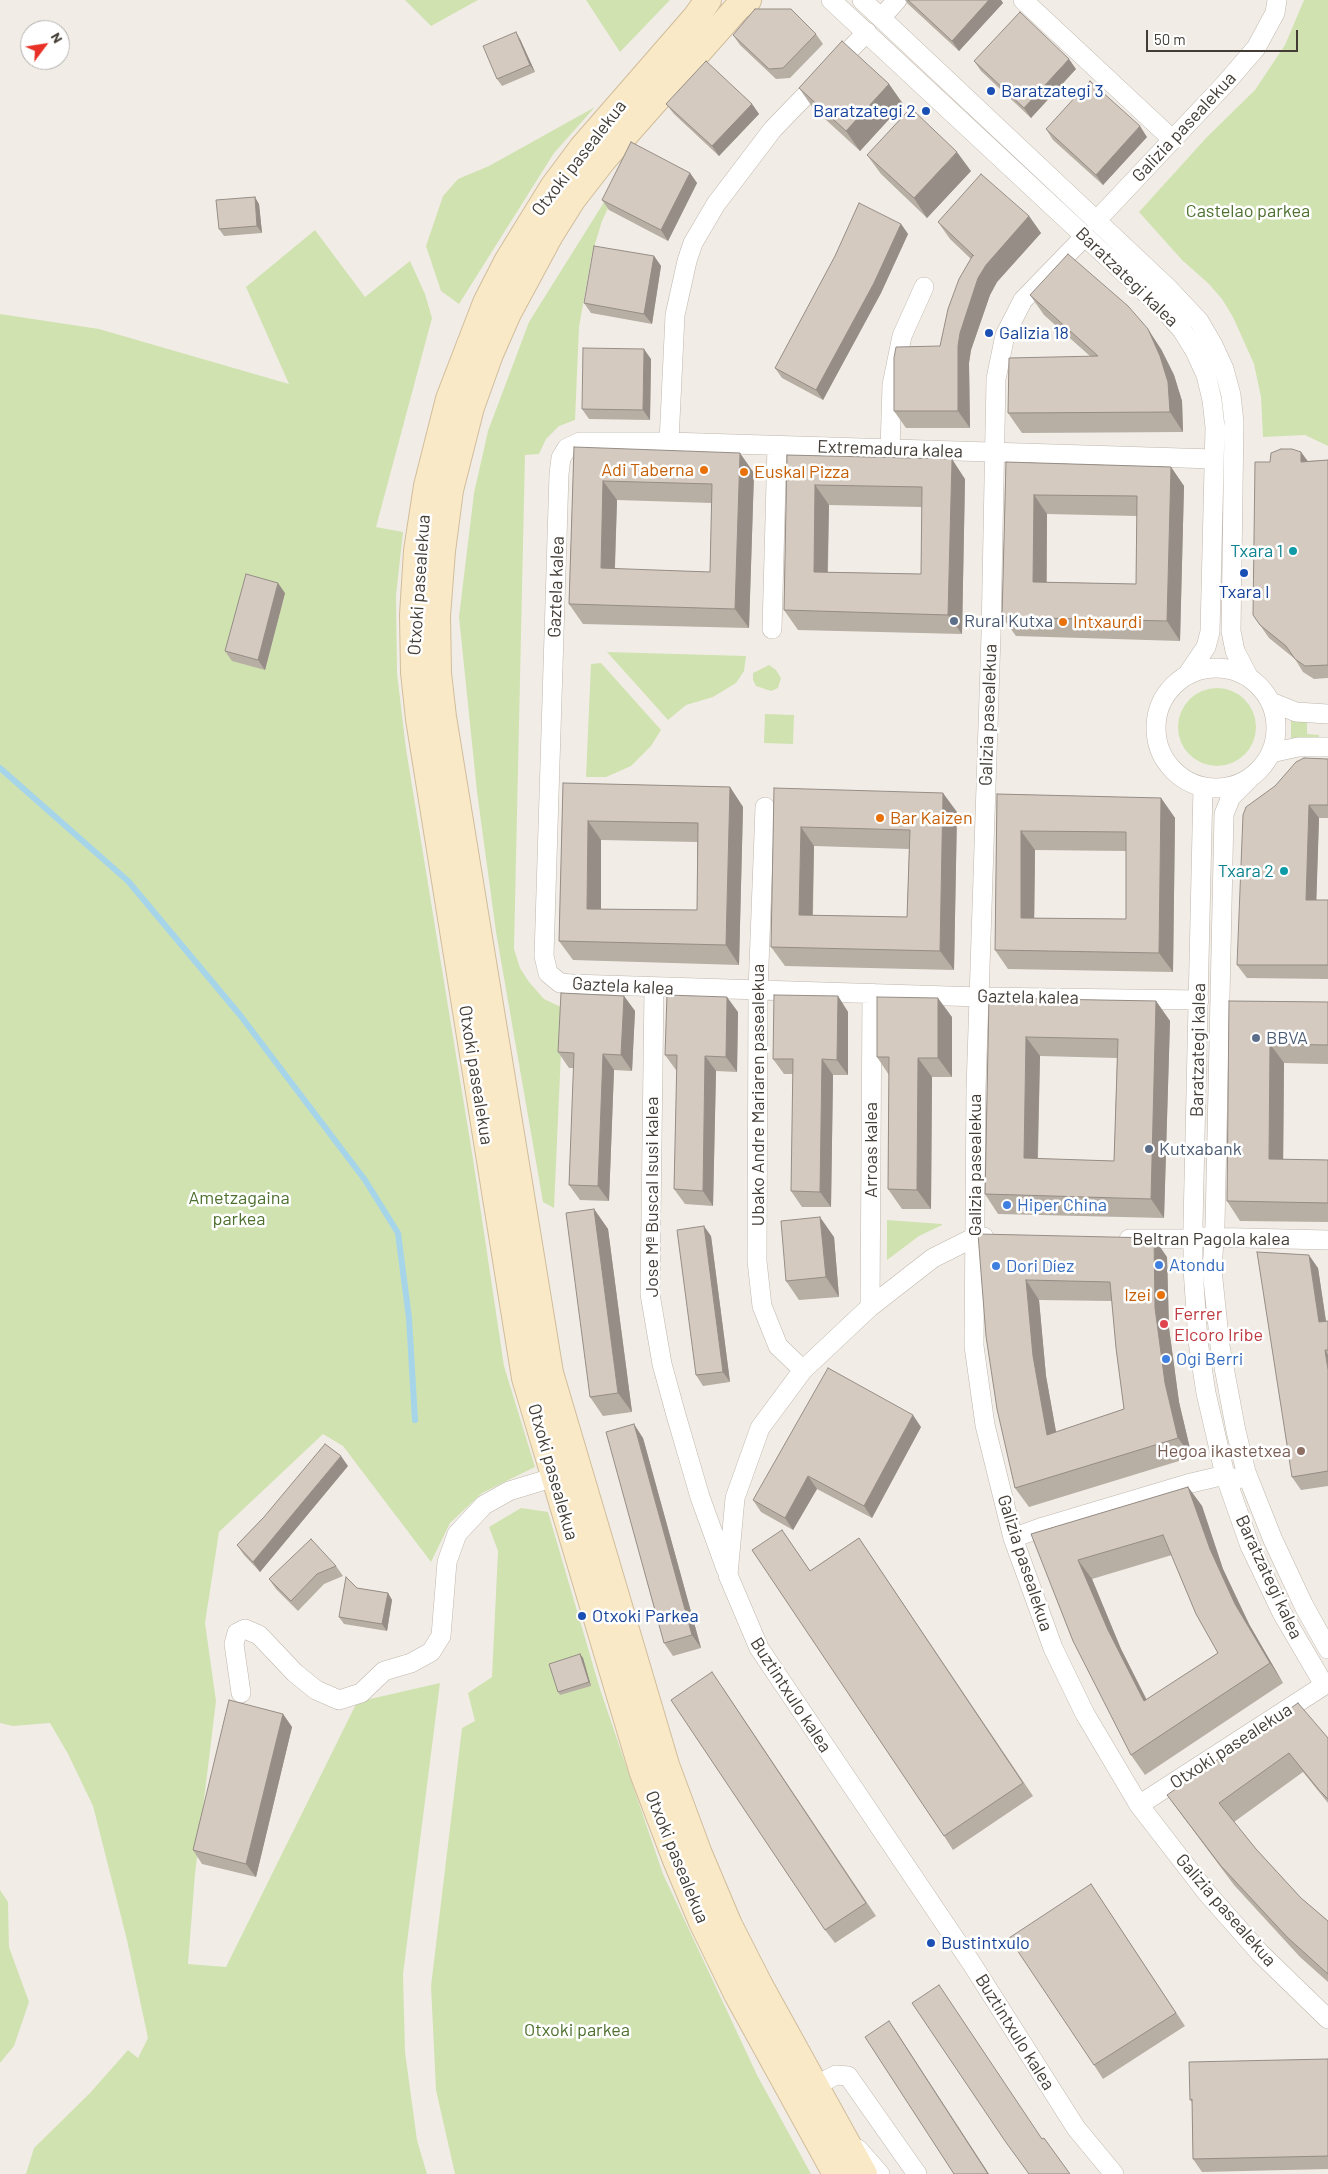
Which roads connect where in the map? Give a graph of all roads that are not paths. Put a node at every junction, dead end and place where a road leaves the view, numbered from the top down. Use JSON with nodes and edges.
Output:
{"nodes":[{"id":1,"x":708,"y":0,"type":"edge"},
{"id":2,"x":748,"y":0,"type":"edge"},
{"id":3,"x":831,"y":0,"type":"edge"},
{"id":4,"x":862,"y":0,"type":"edge"},
{"id":5,"x":897,"y":0,"type":"edge"},
{"id":6,"x":1024,"y":0,"type":"edge"},
{"id":7,"x":1277,"y":0,"type":"edge"},
{"id":8,"x":881,"y":18,"type":"junction"},
{"id":9,"x":867,"y":32,"type":"junction"},
{"id":10,"x":1173,"y":140,"type":"junction"},
{"id":11,"x":1096,"y":221,"type":"junction"},
{"id":12,"x":1085,"y":236,"type":"junction"},
{"id":13,"x":924,"y":287,"type":"dead end"},
{"id":14,"x":1184,"y":305,"type":"junction"},
{"id":15,"x":669,"y":442,"type":"junction"},
{"id":16,"x":777,"y":446,"type":"junction"},
{"id":17,"x":567,"y":448,"type":"joint"},
{"id":18,"x":890,"y":449,"type":"junction"},
{"id":19,"x":995,"y":452,"type":"junction"},
{"id":20,"x":1214,"y":459,"type":"junction"},
{"id":21,"x":772,"y":629,"type":"dead end"},
{"id":22,"x":1187,"y":675,"type":"junction"},
{"id":23,"x":1248,"y":676,"type":"junction"},
{"id":24,"x":1271,"y":702,"type":"junction"},
{"id":25,"x":1328,"y":714,"type":"edge"},
{"id":26,"x":1328,"y":747,"type":"edge"},
{"id":27,"x":1271,"y":753,"type":"junction"},
{"id":28,"x":1248,"y":779,"type":"junction"},
{"id":29,"x":1203,"y":786,"type":"junction"},
{"id":30,"x":765,"y":807,"type":"dead end"},
{"id":31,"x":654,"y":988,"type":"junction"},
{"id":32,"x":758,"y":991,"type":"junction"},
{"id":33,"x":872,"y":993,"type":"junction"},
{"id":34,"x":980,"y":997,"type":"junction"},
{"id":35,"x":1199,"y":1000,"type":"junction"},
{"id":36,"x":1221,"y":1003,"type":"junction"},
{"id":37,"x":1240,"y":1003,"type":"edge"},
{"id":38,"x":975,"y":1237,"type":"junction"},
{"id":39,"x":999,"y":1237,"type":"edge"},
{"id":40,"x":1110,"y":1238,"type":"edge"},
{"id":41,"x":1215,"y":1238,"type":"junction"},
{"id":42,"x":1193,"y":1239,"type":"junction"},
{"id":43,"x":1328,"y":1240,"type":"edge"},
{"id":44,"x":870,"y":1307,"type":"junction"},
{"id":45,"x":802,"y":1370,"type":"junction"},
{"id":46,"x":1225,"y":1474,"type":"junction"},
{"id":47,"x":554,"y":1477,"type":"junction"},
{"id":48,"x":1013,"y":1538,"type":"junction"},
{"id":49,"x":1273,"y":1540,"type":"junction"},
{"id":50,"x":728,"y":1575,"type":"junction"},
{"id":51,"x":1328,"y":1649,"type":"edge"},
{"id":52,"x":1325,"y":1680,"type":"edge"},
{"id":53,"x":241,"y":1693,"type":"dead end"},
{"id":54,"x":1139,"y":1805,"type":"junction"},
{"id":55,"x":1328,"y":2019,"type":"edge"},
{"id":56,"x":815,"y":2086,"type":"junction"},
{"id":57,"x":836,"y":2124,"type":"junction"},
{"id":58,"x":836,"y":2174,"type":"edge"},
{"id":59,"x":864,"y":2174,"type":"edge"},
{"id":60,"x":880,"y":2174,"type":"edge"},
{"id":61,"x":918,"y":2174,"type":"edge"},
{"id":62,"x":1114,"y":2174,"type":"edge"}],
"edges":[{"from":1,"to":47,"type":"main road","name":"Otxoki pasealekua"},
{"from":2,"to":56,"type":"main road","name":"Otxoki pasealekua"},
{"from":3,"to":9,"type":"street","name":"Baratzategi kalea"},
{"from":4,"to":8,"type":"street","name":"Baratzategi kalea"},
{"from":5,"to":8,"type":"street"},
{"from":6,"to":10,"type":"street"},
{"from":7,"to":10,"type":"street","name":"Galizia pasealekua"},
{"from":8,"to":11,"type":"street","name":"Baratzategi kalea"},
{"from":9,"to":12,"type":"street","name":"Baratzategi kalea"},
{"from":9,"to":15,"type":"street"},
{"from":10,"to":11,"type":"street","name":"Galizia pasealekua"},
{"from":11,"to":14,"type":"street","name":"Baratzategi kalea"},
{"from":12,"to":14,"type":"street"},
{"from":12,"to":19,"type":"street","name":"Galizia pasealekua"},
{"from":12,"to":20,"type":"street","name":"Baratzategi kalea"},
{"from":13,"to":18,"type":"street"},
{"from":14,"to":23,"type":"street","name":"Baratzategi kalea"},
{"from":15,"to":16,"type":"street","name":"Extremadura kalea"},
{"from":15,"to":17,"type":"street","name":"Extremadura kalea"},
{"from":16,"to":18,"type":"street","name":"Extremadura kalea"},
{"from":16,"to":21,"type":"street"},
{"from":17,"to":31,"type":"street","name":"Gaztela kalea"},
{"from":18,"to":19,"type":"street","name":"Extremadura kalea"},
{"from":19,"to":20,"type":"street","name":"Extremadura kalea"},
{"from":19,"to":34,"type":"street","name":"Galizia pasealekua"},
{"from":20,"to":22,"type":"street","name":"Baratzategi kalea"},
{"from":22,"to":23,"type":"street"},
{"from":22,"to":29,"type":"street"},
{"from":23,"to":24,"type":"street"},
{"from":24,"to":25,"type":"street"},
{"from":24,"to":27,"type":"street"},
{"from":26,"to":27,"type":"street"},
{"from":27,"to":28,"type":"street"},
{"from":28,"to":29,"type":"street"},
{"from":28,"to":36,"type":"street","name":"Baratzategi kalea"},
{"from":29,"to":35,"type":"street","name":"Baratzategi kalea"},
{"from":30,"to":32,"type":"street","name":"Ubako Andre Mariaren pasealekua"},
{"from":31,"to":32,"type":"street","name":"Gaztela kalea"},
{"from":31,"to":50,"type":"street","name":"Jose Mª Buscal Isusi kalea"},
{"from":32,"to":33,"type":"street","name":"Gaztela kalea"},
{"from":32,"to":45,"type":"street","name":"Ubako Andre Mariaren pasealekua"},
{"from":33,"to":34,"type":"street","name":"Gaztela kalea"},
{"from":33,"to":44,"type":"street","name":"Arroas kalea"},
{"from":34,"to":35,"type":"street","name":"Gaztela kalea"},
{"from":34,"to":38,"type":"street","name":"Galizia pasealekua"},
{"from":35,"to":42,"type":"street","name":"Baratzategi kalea"},
{"from":36,"to":37,"type":"street"},
{"from":36,"to":41,"type":"street","name":"Baratzategi kalea"},
{"from":38,"to":39,"type":"street"},
{"from":38,"to":44,"type":"street","name":"Buztintxulo kalea"},
{"from":38,"to":48,"type":"street","name":"Galizia pasealekua"},
{"from":40,"to":42,"type":"street","name":"Beltran Pagola kalea"},
{"from":41,"to":42,"type":"street","name":"Beltran Pagola kalea"},
{"from":41,"to":43,"type":"street","name":"Beltran Pagola kalea"},
{"from":41,"to":49,"type":"street","name":"Baratzategi kalea"},
{"from":42,"to":46,"type":"street","name":"Baratzategi kalea"},
{"from":44,"to":45,"type":"street","name":"Buztintxulo kalea"},
{"from":45,"to":50,"type":"street","name":"Buztintxulo kalea"},
{"from":46,"to":48,"type":"street"},
{"from":46,"to":49,"type":"street"},
{"from":46,"to":52,"type":"street","name":"Baratzategi kalea"},
{"from":47,"to":53,"type":"street"},
{"from":47,"to":58,"type":"main road","name":"Otxoki pasealekua"},
{"from":48,"to":54,"type":"street","name":"Galizia pasealekua"},
{"from":49,"to":51,"type":"street","name":"Baratzategi kalea"},
{"from":50,"to":62,"type":"street","name":"Buztintxulo kalea"},
{"from":52,"to":54,"type":"street","name":"Otxoki pasealekua"},
{"from":54,"to":55,"type":"street","name":"Galizia pasealekua"},
{"from":56,"to":57,"type":"main road","name":"Otxoki pasealekua"},
{"from":56,"to":61,"type":"street"},
{"from":57,"to":59,"type":"main road","name":"Otxoki pasealekua"},
{"from":57,"to":60,"type":"street","name":"Otxoki pasealekua"}]}
